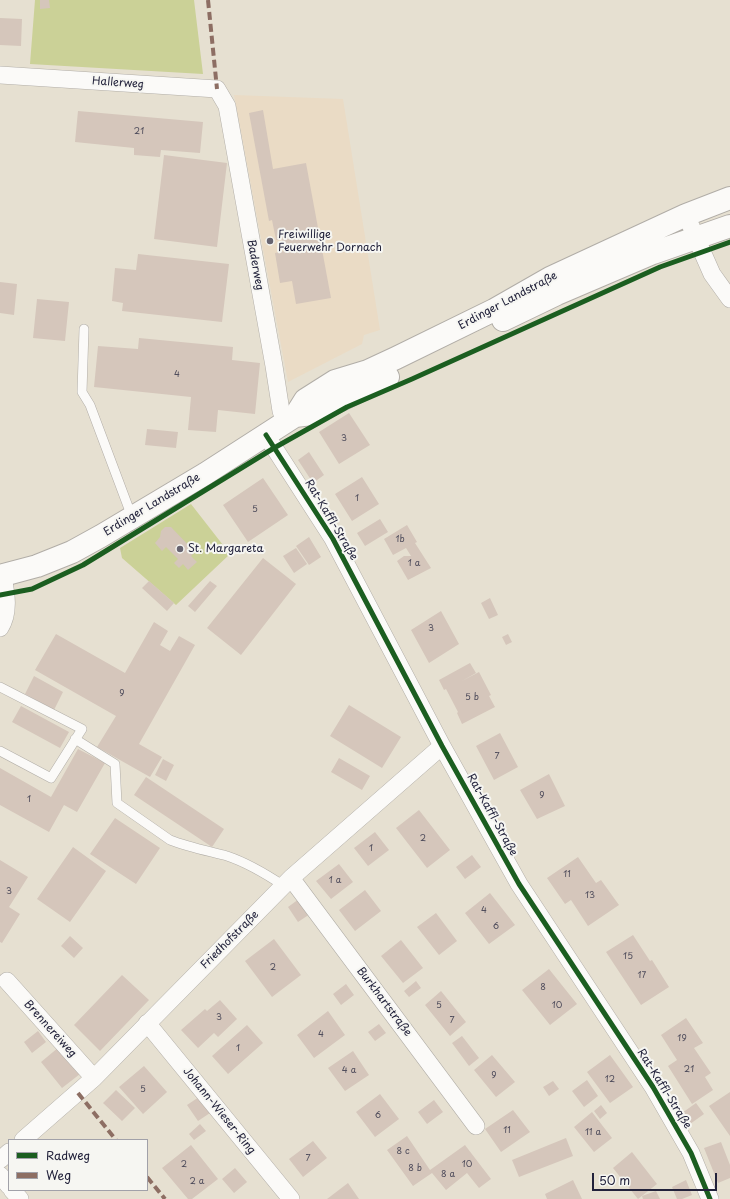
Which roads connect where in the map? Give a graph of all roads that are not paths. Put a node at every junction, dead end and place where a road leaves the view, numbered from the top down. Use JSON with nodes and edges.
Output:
{"nodes":[{"id":1,"x":0,"y":75,"type":"edge"},
{"id":2,"x":227,"y":106,"type":"joint"},
{"id":3,"x":730,"y":198,"type":"edge"},
{"id":4,"x":686,"y":215,"type":"junction"},
{"id":5,"x":730,"y":226,"type":"edge"},
{"id":6,"x":696,"y":238,"type":"junction"},
{"id":7,"x":730,"y":299,"type":"edge"},
{"id":8,"x":84,"y":329,"type":"dead end"},
{"id":9,"x":290,"y":419,"type":"junction"},
{"id":10,"x":266,"y":435,"type":"junction"},
{"id":11,"x":132,"y":517,"type":"junction"},
{"id":12,"x":2,"y":576,"type":"edge"},
{"id":13,"x":0,"y":628,"type":"edge"},
{"id":14,"x":0,"y":687,"type":"edge"},
{"id":15,"x":75,"y":739,"type":"junction"},
{"id":16,"x":442,"y":746,"type":"junction"},
{"id":17,"x":0,"y":751,"type":"edge"},
{"id":18,"x":288,"y":882,"type":"junction"},
{"id":19,"x":3,"y":978,"type":"edge"},
{"id":20,"x":147,"y":1023,"type":"junction"},
{"id":21,"x":94,"y":1078,"type":"junction"},
{"id":22,"x":476,"y":1126,"type":"dead end"},
{"id":23,"x":24,"y":1139,"type":"edge"},
{"id":24,"x":8,"y":1153,"type":"edge"},
{"id":25,"x":0,"y":1160,"type":"edge"},
{"id":26,"x":0,"y":1175,"type":"edge"},
{"id":27,"x":8,"y":1185,"type":"edge"},
{"id":28,"x":13,"y":1191,"type":"edge"},
{"id":29,"x":20,"y":1199,"type":"edge"},
{"id":30,"x":291,"y":1199,"type":"edge"},
{"id":31,"x":710,"y":1199,"type":"edge"}],
"edges":[{"from":1,"to":2,"type":"street","name":"Hallerweg"},
{"from":2,"to":9,"type":"street","name":"Baderweg"},
{"from":3,"to":4,"type":"street","name":"Erdinger Landstraße"},
{"from":4,"to":6,"type":"street"},
{"from":4,"to":9,"type":"street","name":"Erdinger Landstraße"},
{"from":5,"to":6,"type":"street","name":"Erdinger Landstraße"},
{"from":6,"to":7,"type":"street"},
{"from":6,"to":9,"type":"street","name":"Erdinger Landstraße"},
{"from":8,"to":11,"type":"lane"},
{"from":9,"to":10,"type":"street","name":"Erdinger Landstraße"},
{"from":10,"to":11,"type":"street","name":"Erdinger Landstraße"},
{"from":10,"to":16,"type":"street","name":"Rat-Kaffl-Straße"},
{"from":11,"to":12,"type":"street","name":"Erdinger Landstraße"},
{"from":12,"to":13,"type":"street"},
{"from":14,"to":15,"type":"lane"},
{"from":15,"to":17,"type":"lane"},
{"from":15,"to":18,"type":"lane"},
{"from":16,"to":18,"type":"street","name":"Friedhofstraße"},
{"from":16,"to":31,"type":"street","name":"Rat-Kaffl-Straße"},
{"from":18,"to":20,"type":"street","name":"Friedhofstraße"},
{"from":18,"to":22,"type":"street","name":"Burkhartstraße"},
{"from":19,"to":21,"type":"street","name":"Brennereiweg"},
{"from":20,"to":21,"type":"street","name":"Friedhofstraße"},
{"from":20,"to":30,"type":"street","name":"Johann-Wieser-Ring"},
{"from":21,"to":23,"type":"street","name":"Friedhofstraße"},
{"from":24,"to":25,"type":"street"},
{"from":26,"to":27,"type":"street"},
{"from":28,"to":29,"type":"street"}]}
